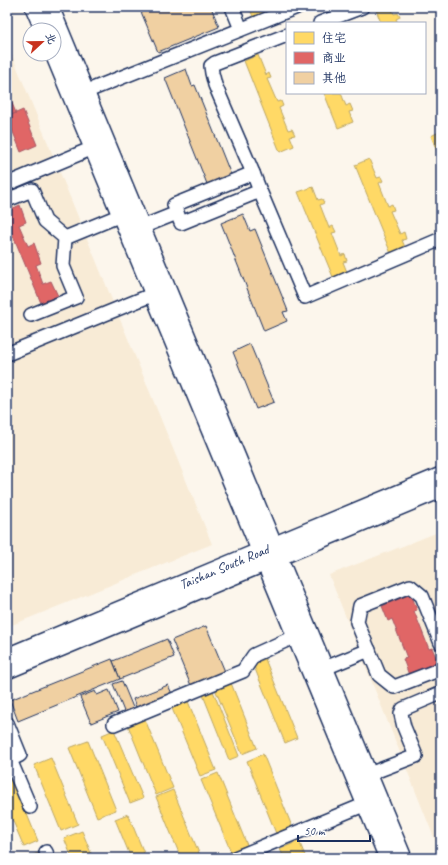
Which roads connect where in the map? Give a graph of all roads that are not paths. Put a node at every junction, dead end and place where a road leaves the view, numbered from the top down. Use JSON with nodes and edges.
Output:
{"nodes":[{"id":1,"x":34,"y":7,"type":"edge"},
{"id":2,"x":50,"y":7,"type":"edge"},
{"id":3,"x":232,"y":7,"type":"edge"},
{"id":4,"x":297,"y":7,"type":"edge"},
{"id":5,"x":362,"y":7,"type":"edge"},
{"id":6,"x":41,"y":22,"type":"edge"},
{"id":7,"x":323,"y":22,"type":"edge"},
{"id":8,"x":241,"y":29,"type":"junction"},
{"id":9,"x":286,"y":35,"type":"edge"},
{"id":10,"x":57,"y":62,"type":"edge"},
{"id":11,"x":85,"y":92,"type":"junction"},
{"id":12,"x":93,"y":148,"type":"junction"},
{"id":13,"x":253,"y":173,"type":"junction"},
{"id":14,"x":7,"y":184,"type":"edge"},
{"id":15,"x":260,"y":191,"type":"junction"},
{"id":16,"x":7,"y":200,"type":"edge"},
{"id":17,"x":177,"y":213,"type":"junction"},
{"id":18,"x":121,"y":215,"type":"junction"},
{"id":19,"x":142,"y":227,"type":"junction"},
{"id":20,"x":65,"y":238,"type":"junction"},
{"id":21,"x":441,"y":239,"type":"edge"},
{"id":22,"x":154,"y":294,"type":"junction"},
{"id":23,"x":31,"y":315,"type":"dead end"},
{"id":24,"x":7,"y":354,"type":"edge"},
{"id":25,"x":441,"y":476,"type":"edge"},
{"id":26,"x":441,"y":489,"type":"edge"},
{"id":27,"x":270,"y":554,"type":"junction"},
{"id":28,"x":296,"y":636,"type":"junction"},
{"id":29,"x":441,"y":644,"type":"edge"},
{"id":30,"x":369,"y":650,"type":"junction"},
{"id":31,"x":7,"y":657,"type":"edge"},
{"id":32,"x":441,"y":667,"type":"edge"},
{"id":33,"x":325,"y":668,"type":"junction"},
{"id":34,"x":7,"y":670,"type":"edge"},
{"id":35,"x":441,"y":693,"type":"edge"},
{"id":36,"x":7,"y":723,"type":"edge"},
{"id":37,"x":114,"y":724,"type":"dead end"},
{"id":38,"x":369,"y":774,"type":"junction"},
{"id":39,"x":366,"y":804,"type":"junction"},
{"id":40,"x":30,"y":807,"type":"dead end"},
{"id":41,"x":235,"y":858,"type":"edge"},
{"id":42,"x":388,"y":858,"type":"edge"},
{"id":43,"x":404,"y":858,"type":"edge"}],
"edges":[{"from":1,"to":6,"type":"main road"},
{"from":2,"to":11,"type":"main road"},
{"from":3,"to":8,"type":"lane"},
{"from":4,"to":8,"type":"lane"},
{"from":5,"to":7,"type":"lane"},
{"from":8,"to":11,"type":"lane"},
{"from":9,"to":13,"type":"lane"},
{"from":10,"to":12,"type":"main road"},
{"from":11,"to":19,"type":"main road"},
{"from":12,"to":14,"type":"lane"},
{"from":12,"to":18,"type":"main road"},
{"from":13,"to":15,"type":"lane"},
{"from":13,"to":17,"type":"lane"},
{"from":15,"to":17,"type":"lane"},
{"from":15,"to":21,"type":"lane"},
{"from":16,"to":20,"type":"lane"},
{"from":17,"to":19,"type":"lane"},
{"from":18,"to":20,"type":"lane"},
{"from":18,"to":22,"type":"main road"},
{"from":19,"to":27,"type":"main road"},
{"from":20,"to":23,"type":"lane"},
{"from":22,"to":24,"type":"lane"},
{"from":22,"to":27,"type":"main road"},
{"from":25,"to":27,"type":"main road","name":"Taishan South Road"},
{"from":26,"to":27,"type":"main road","name":"Taishan South Road"},
{"from":27,"to":28,"type":"main road"},
{"from":27,"to":31,"type":"main road","name":"Taishan South Road"},
{"from":27,"to":33,"type":"main road"},
{"from":27,"to":34,"type":"main road","name":"Taishan South Road"},
{"from":28,"to":37,"type":"lane"},
{"from":28,"to":39,"type":"main road"},
{"from":29,"to":30,"type":"lane"},
{"from":30,"to":32,"type":"lane"},
{"from":30,"to":33,"type":"lane"},
{"from":33,"to":38,"type":"main road"},
{"from":35,"to":38,"type":"lane"},
{"from":36,"to":40,"type":"lane"},
{"from":38,"to":43,"type":"main road"},
{"from":39,"to":41,"type":"lane"},
{"from":39,"to":42,"type":"main road"}]}
